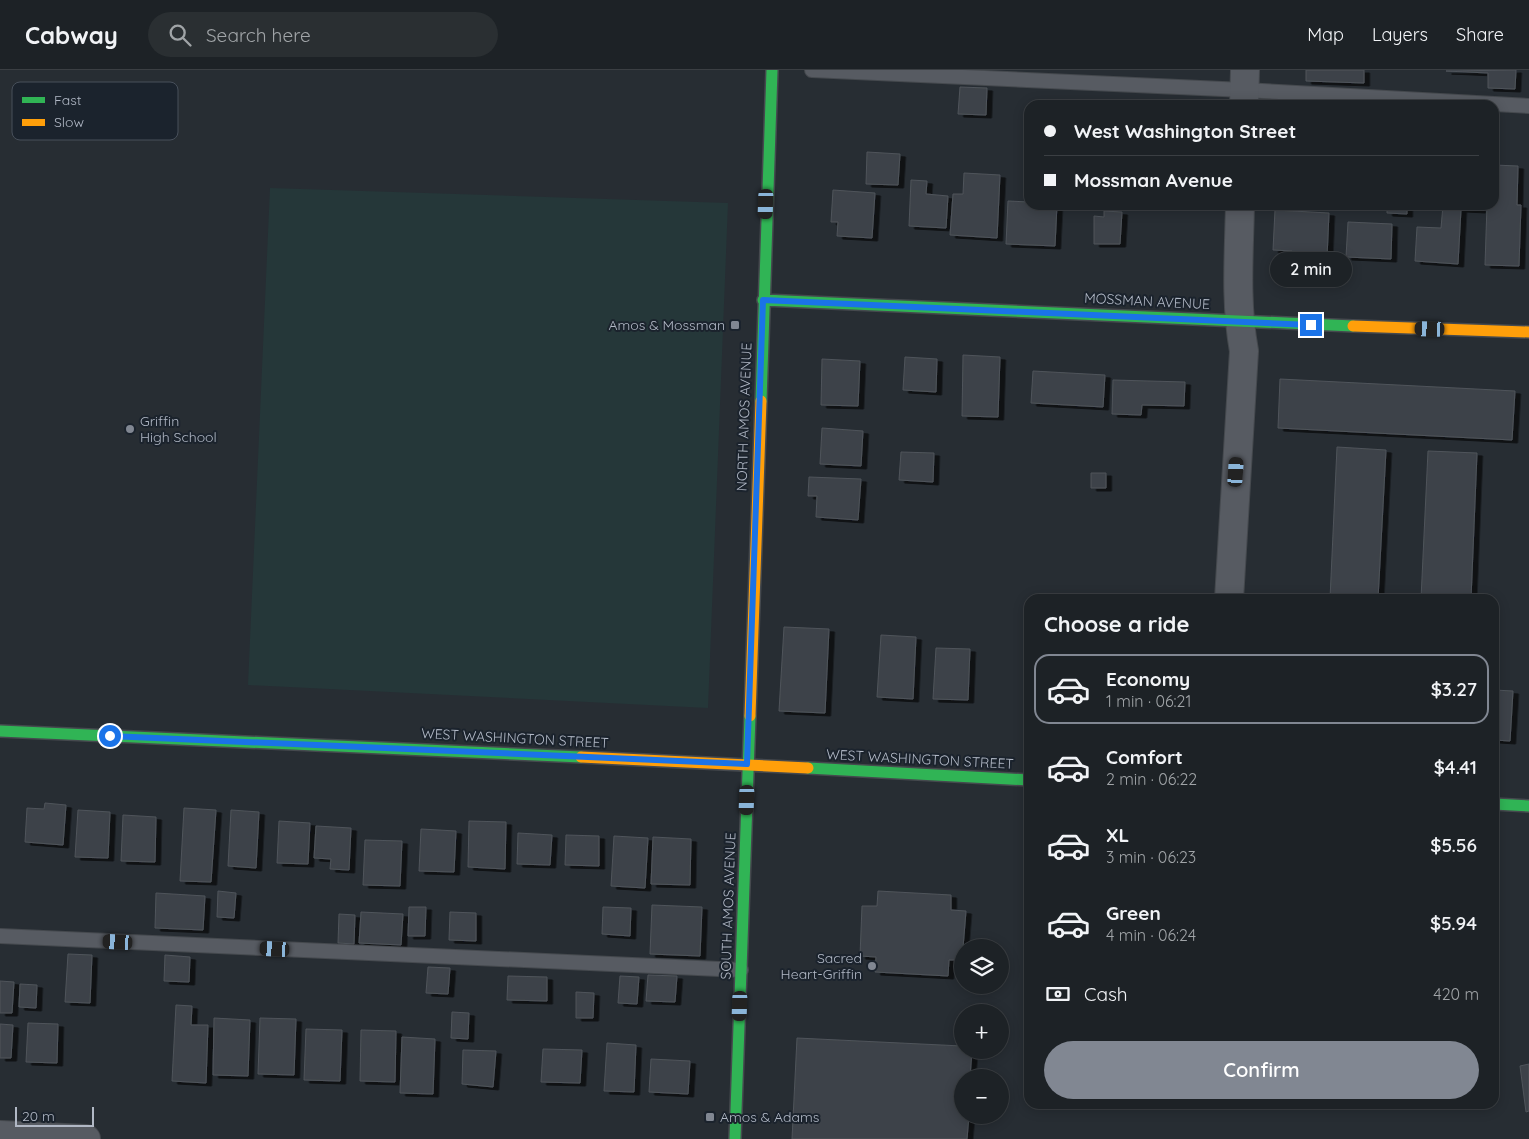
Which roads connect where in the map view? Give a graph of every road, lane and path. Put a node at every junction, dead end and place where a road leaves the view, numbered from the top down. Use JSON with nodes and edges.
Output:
{"nodes":[{"id":1,"x":772,"y":70,"type":"edge"},
{"id":2,"x":812,"y":70,"type":"edge"},
{"id":3,"x":1244,"y":88,"type":"edge"},
{"id":4,"x":1434,"y":100,"type":"edge"},
{"id":5,"x":1499,"y":104,"type":"edge"},
{"id":6,"x":1529,"y":106,"type":"edge"},
{"id":7,"x":1240,"y":210,"type":"edge"},
{"id":8,"x":763,"y":300,"type":"junction"},
{"id":9,"x":1238,"y":321,"type":"junction"},
{"id":10,"x":1529,"y":332,"type":"edge"},
{"id":11,"x":1229,"y":594,"type":"edge"},
{"id":12,"x":0,"y":731,"type":"edge"},
{"id":13,"x":747,"y":764,"type":"junction"},
{"id":14,"x":1024,"y":780,"type":"edge"},
{"id":15,"x":1499,"y":804,"type":"edge"},
{"id":16,"x":1529,"y":806,"type":"edge"},
{"id":17,"x":0,"y":936,"type":"edge"},
{"id":18,"x":741,"y":970,"type":"junction"},
{"id":19,"x":0,"y":1135,"type":"edge"},
{"id":20,"x":86,"y":1139,"type":"edge"},
{"id":21,"x":735,"y":1139,"type":"edge"}],
"edges":[{"from":1,"to":8,"type":"street","name":"NORTH AMOS AVENUE"},
{"from":2,"to":3,"type":"lane"},
{"from":3,"to":4,"type":"lane"},
{"from":5,"to":6,"type":"lane"},
{"from":7,"to":9,"type":"street"},
{"from":8,"to":9,"type":"street","name":"MOSSMAN AVENUE"},
{"from":8,"to":13,"type":"street","name":"NORTH AMOS AVENUE"},
{"from":9,"to":10,"type":"street","name":"MOSSMAN AVENUE"},
{"from":9,"to":11,"type":"street"},
{"from":12,"to":13,"type":"street","name":"WEST WASHINGTON STREET"},
{"from":13,"to":14,"type":"street","name":"WEST WASHINGTON STREET"},
{"from":13,"to":18,"type":"street","name":"SOUTH AMOS AVENUE"},
{"from":15,"to":16,"type":"street"},
{"from":17,"to":18,"type":"lane"},
{"from":18,"to":21,"type":"street","name":"SOUTH AMOS AVENUE"},
{"from":19,"to":20,"type":"street"}]}
